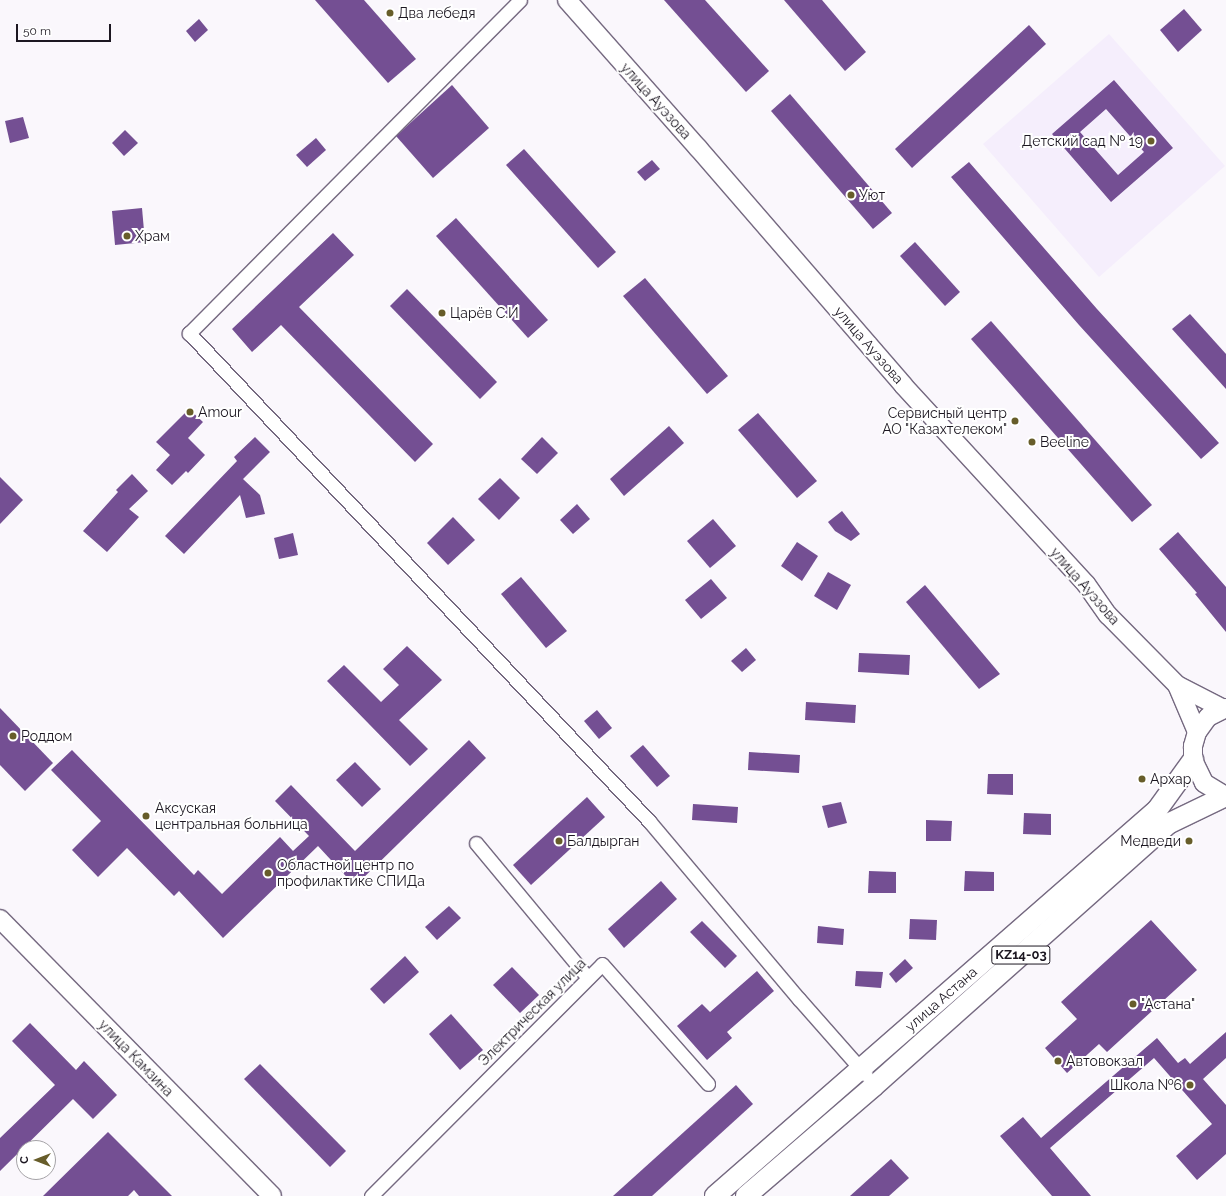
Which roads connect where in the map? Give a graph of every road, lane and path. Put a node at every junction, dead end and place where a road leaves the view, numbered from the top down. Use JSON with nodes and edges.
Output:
{"nodes":[{"id":1,"x":520,"y":0,"type":"edge"},
{"id":2,"x":567,"y":0,"type":"edge"},
{"id":3,"x":1177,"y":685,"type":"junction"},
{"id":4,"x":1225,"y":708,"type":"edge"},
{"id":5,"x":1197,"y":732,"type":"junction"},
{"id":6,"x":1193,"y":760,"type":"junction"},
{"id":7,"x":1226,"y":796,"type":"edge"},
{"id":8,"x":476,"y":843,"type":"dead end"},
{"id":9,"x":0,"y":919,"type":"edge"},
{"id":10,"x":588,"y":978,"type":"junction"},
{"id":11,"x":862,"y":1069,"type":"junction"},
{"id":12,"x":708,"y":1084,"type":"dead end"},
{"id":13,"x":874,"y":1086,"type":"junction"},
{"id":14,"x":272,"y":1196,"type":"edge"},
{"id":15,"x":371,"y":1196,"type":"edge"},
{"id":16,"x":715,"y":1196,"type":"edge"},
{"id":17,"x":746,"y":1196,"type":"edge"}],
"edges":[{"from":1,"to":11,"type":"street"},
{"from":2,"to":3,"type":"street","name":"улица Ауэзова"},
{"from":3,"to":4,"type":"street"},
{"from":3,"to":5,"type":"street"},
{"from":4,"to":5,"type":"street"},
{"from":5,"to":6,"type":"street"},
{"from":6,"to":7,"type":"street"},
{"from":6,"to":11,"type":"main road","name":"улица Астана","number":"KZ14-03"},
{"from":7,"to":13,"type":"main road","name":"улица Астана","number":"KZ14-03"},
{"from":8,"to":10,"type":"street"},
{"from":9,"to":14,"type":"street","name":"улица Камзина"},
{"from":10,"to":12,"type":"street","name":"Электрическая улица"},
{"from":10,"to":15,"type":"street","name":"Электрическая улица"},
{"from":11,"to":13,"type":"street"},
{"from":11,"to":16,"type":"main road","name":"улица Астана","number":"KZ14-03"},
{"from":13,"to":17,"type":"main road","name":"улица Астана","number":"KZ14-03"}]}
